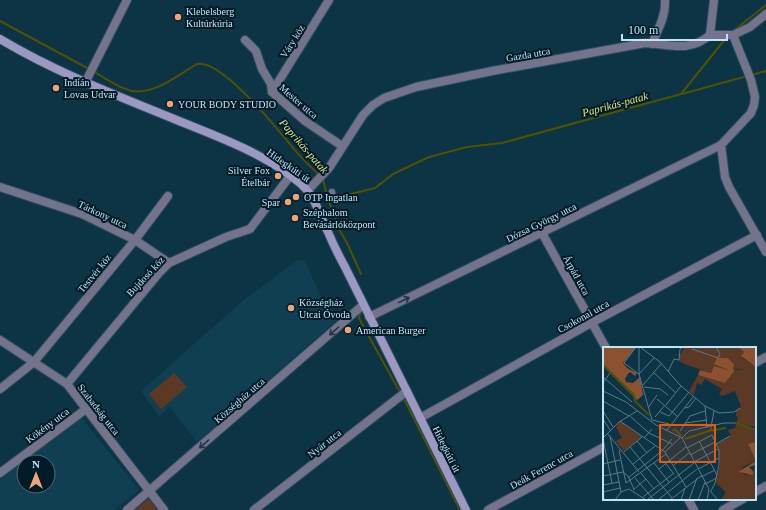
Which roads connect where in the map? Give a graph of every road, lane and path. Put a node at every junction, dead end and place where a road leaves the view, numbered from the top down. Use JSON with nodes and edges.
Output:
{"nodes":[{"id":1,"x":127,"y":0,"type":"edge"},
{"id":2,"x":329,"y":0,"type":"edge"},
{"id":3,"x":665,"y":0,"type":"edge"},
{"id":4,"x":714,"y":0,"type":"edge"},
{"id":5,"x":766,"y":14,"type":"edge"},
{"id":6,"x":710,"y":35,"type":"junction"},
{"id":7,"x":729,"y":35,"type":"junction"},
{"id":8,"x":0,"y":39,"type":"edge"},
{"id":9,"x":245,"y":40,"type":"dead end"},
{"id":10,"x":652,"y":44,"type":"junction"},
{"id":11,"x":87,"y":80,"type":"junction"},
{"id":12,"x":272,"y":92,"type":"junction"},
{"id":13,"x":721,"y":145,"type":"junction"},
{"id":14,"x":342,"y":146,"type":"junction"},
{"id":15,"x":290,"y":176,"type":"junction"},
{"id":16,"x":0,"y":187,"type":"edge"},
{"id":17,"x":308,"y":190,"type":"junction"},
{"id":18,"x":168,"y":196,"type":"dead end"},
{"id":19,"x":542,"y":233,"type":"junction"},
{"id":20,"x":757,"y":235,"type":"junction"},
{"id":21,"x":135,"y":240,"type":"junction"},
{"id":22,"x":766,"y":252,"type":"edge"},
{"id":23,"x":169,"y":263,"type":"junction"},
{"id":24,"x":363,"y":305,"type":"junction"},
{"id":25,"x":369,"y":317,"type":"junction"},
{"id":26,"x":593,"y":322,"type":"junction"},
{"id":27,"x":0,"y":340,"type":"edge"},
{"id":28,"x":606,"y":347,"type":"edge"},
{"id":29,"x":766,"y":357,"type":"edge"},
{"id":30,"x":34,"y":362,"type":"junction"},
{"id":31,"x":756,"y":362,"type":"edge"},
{"id":32,"x":67,"y":384,"type":"junction"},
{"id":33,"x":0,"y":389,"type":"edge"},
{"id":34,"x":404,"y":393,"type":"junction"},
{"id":35,"x":86,"y":409,"type":"junction"},
{"id":36,"x":420,"y":418,"type":"junction"},
{"id":37,"x":603,"y":447,"type":"edge"},
{"id":38,"x":0,"y":473,"type":"edge"},
{"id":39,"x":766,"y":486,"type":"edge"},
{"id":40,"x":150,"y":491,"type":"junction"},
{"id":41,"x":756,"y":491,"type":"edge"},
{"id":42,"x":689,"y":500,"type":"edge"},
{"id":43,"x":741,"y":500,"type":"edge"},
{"id":44,"x":127,"y":510,"type":"edge"},
{"id":45,"x":164,"y":510,"type":"edge"},
{"id":46,"x":254,"y":510,"type":"edge"},
{"id":47,"x":466,"y":510,"type":"edge"},
{"id":48,"x":488,"y":510,"type":"edge"},
{"id":49,"x":694,"y":510,"type":"edge"},
{"id":50,"x":723,"y":510,"type":"edge"}],
"edges":[{"from":1,"to":11,"type":"street"},
{"from":2,"to":12,"type":"street","name":"Váry köz"},
{"from":3,"to":10,"type":"street"},
{"from":4,"to":6,"type":"street"},
{"from":5,"to":7,"type":"street","name":"Gazda utca"},
{"from":6,"to":7,"type":"street","name":"Gazda utca"},
{"from":6,"to":10,"type":"street","name":"Gazda utca"},
{"from":7,"to":13,"type":"street"},
{"from":8,"to":11,"type":"main road","name":"Hidegkúti út"},
{"from":9,"to":12,"type":"street","name":"Mester utca"},
{"from":10,"to":14,"type":"street","name":"Gazda utca"},
{"from":11,"to":15,"type":"main road","name":"Hidegkúti út"},
{"from":12,"to":14,"type":"street","name":"Mester utca"},
{"from":13,"to":19,"type":"street","name":"Dózsa György utca"},
{"from":13,"to":20,"type":"street"},
{"from":14,"to":17,"type":"street","name":"Gazda utca"},
{"from":15,"to":17,"type":"main road","name":"Hidegkúti út"},
{"from":15,"to":23,"type":"street","name":"Bujdosó köz"},
{"from":16,"to":21,"type":"street","name":"Tárkony utca"},
{"from":17,"to":24,"type":"main road","name":"Hidegkúti út"},
{"from":18,"to":21,"type":"street","name":"Testvér köz"},
{"from":25,"to":19,"type":"street","name":"Dózsa György utca","one_way":true},
{"from":19,"to":26,"type":"street","name":"Árpád utca"},
{"from":20,"to":22,"type":"street"},
{"from":20,"to":26,"type":"street","name":"Csokonai utca"},
{"from":21,"to":23,"type":"street","name":"Tárkony utca"},
{"from":21,"to":30,"type":"street","name":"Testvér köz"},
{"from":23,"to":32,"type":"street","name":"Bujdosó köz"},
{"from":24,"to":25,"type":"main road","name":"Hidegkúti út"},
{"from":24,"to":40,"type":"street","name":"Községház utca","one_way":true},
{"from":25,"to":34,"type":"main road","name":"Hidegkúti út"},
{"from":26,"to":28,"type":"street","name":"Árpád utca"},
{"from":26,"to":36,"type":"street","name":"Csokonai utca"},
{"from":27,"to":30,"type":"street","name":"Szabadság utca"},
{"from":29,"to":31,"type":"street"},
{"from":30,"to":32,"type":"street","name":"Szabadság utca"},
{"from":30,"to":33,"type":"street","name":"Testvér köz"},
{"from":32,"to":35,"type":"street","name":"Szabadság utca"},
{"from":34,"to":36,"type":"main road","name":"Hidegkúti út"},
{"from":34,"to":46,"type":"street","name":"Nyár utca"},
{"from":35,"to":38,"type":"street","name":"Kökény utca"},
{"from":35,"to":40,"type":"street","name":"Szabadság utca"},
{"from":36,"to":47,"type":"main road","name":"Hidegkúti út"},
{"from":37,"to":48,"type":"street","name":"Deák Ferenc utca"},
{"from":39,"to":41,"type":"street"},
{"from":40,"to":44,"type":"street","name":"Községház utca"},
{"from":40,"to":45,"type":"street","name":"Szabadság utca"},
{"from":42,"to":49,"type":"street"},
{"from":43,"to":50,"type":"street"}]}
